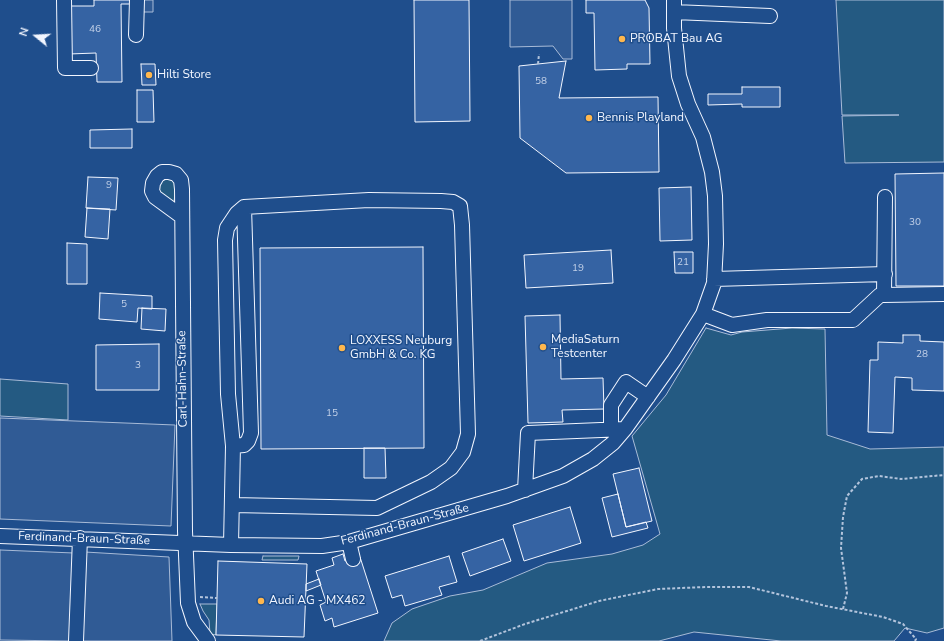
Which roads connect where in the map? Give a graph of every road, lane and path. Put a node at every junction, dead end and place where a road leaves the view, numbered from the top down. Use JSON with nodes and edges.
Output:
{"nodes":[{"id":1,"x":64,"y":0,"type":"edge"},
{"id":2,"x":136,"y":0,"type":"edge"},
{"id":3,"x":674,"y":6,"type":"edge"},
{"id":4,"x":770,"y":16,"type":"dead end"},
{"id":5,"x":136,"y":35,"type":"dead end"},
{"id":6,"x":539,"y":54,"type":"dead end"},
{"id":7,"x":538,"y":64,"type":"dead end"},
{"id":8,"x":91,"y":68,"type":"dead end"},
{"id":9,"x":886,"y":197,"type":"dead end"},
{"id":10,"x":244,"y":207,"type":"junction"},
{"id":11,"x":181,"y":216,"type":"dead end"},
{"id":12,"x":885,"y":274,"type":"junction"},
{"id":13,"x":714,"y":279,"type":"junction"},
{"id":14,"x":884,"y":294,"type":"junction"},
{"id":15,"x":944,"y":294,"type":"edge"},
{"id":16,"x":703,"y":314,"type":"junction"},
{"id":17,"x":648,"y":397,"type":"junction"},
{"id":18,"x":626,"y":429,"type":"junction"},
{"id":19,"x":611,"y":430,"type":"junction"},
{"id":20,"x":233,"y":446,"type":"junction"},
{"id":21,"x":944,"y":475,"type":"edge"},
{"id":22,"x":525,"y":490,"type":"junction"},
{"id":23,"x":233,"y":505,"type":"junction"},
{"id":24,"x":0,"y":536,"type":"edge"},
{"id":25,"x":80,"y":538,"type":"junction"},
{"id":26,"x":349,"y":542,"type":"junction"},
{"id":27,"x":185,"y":543,"type":"junction"},
{"id":28,"x":231,"y":545,"type":"junction"},
{"id":29,"x":353,"y":559,"type":"dead end"},
{"id":30,"x":187,"y":596,"type":"junction"},
{"id":31,"x":217,"y":598,"type":"dead end"},
{"id":32,"x":843,"y":609,"type":"junction"},
{"id":33,"x":76,"y":641,"type":"edge"},
{"id":34,"x":208,"y":641,"type":"edge"},
{"id":35,"x":480,"y":641,"type":"edge"},
{"id":36,"x":915,"y":641,"type":"edge"}],
"edges":[{"from":1,"to":8,"type":"street"},
{"from":2,"to":5,"type":"street"},
{"from":3,"to":4,"type":"street"},
{"from":3,"to":13,"type":"street","name":"Ferdinand-Braun-Straße"},
{"from":6,"to":7,"type":"path"},
{"from":9,"to":12,"type":"street"},
{"from":10,"to":20,"type":"street"},
{"from":10,"to":20,"type":"street"},
{"from":10,"to":23,"type":"street"},
{"from":11,"to":27,"type":"street","name":"Carl-Hahn-Straße"},
{"from":12,"to":13,"type":"street"},
{"from":12,"to":14,"type":"street"},
{"from":13,"to":16,"type":"street","name":"Ferdinand-Braun-Straße"},
{"from":14,"to":15,"type":"street"},
{"from":14,"to":16,"type":"street"},
{"from":16,"to":17,"type":"street","name":"Ferdinand-Braun-Straße"},
{"from":17,"to":18,"type":"street","name":"Ferdinand-Braun-Straße"},
{"from":17,"to":19,"type":"street"},
{"from":18,"to":19,"type":"street"},
{"from":18,"to":22,"type":"street","name":"Ferdinand-Braun-Straße"},
{"from":19,"to":22,"type":"street"},
{"from":20,"to":23,"type":"street"},
{"from":21,"to":32,"type":"path"},
{"from":22,"to":26,"type":"street","name":"Ferdinand-Braun-Straße"},
{"from":23,"to":28,"type":"street"},
{"from":24,"to":25,"type":"street","name":"Ferdinand-Braun-Straße"},
{"from":25,"to":27,"type":"street","name":"Ferdinand-Braun-Straße"},
{"from":25,"to":33,"type":"street"},
{"from":26,"to":28,"type":"street","name":"Ferdinand-Braun-Straße"},
{"from":26,"to":29,"type":"street"},
{"from":27,"to":28,"type":"street","name":"Ferdinand-Braun-Straße"},
{"from":27,"to":30,"type":"street","name":"Carl-Hahn-Straße"},
{"from":30,"to":31,"type":"path"},
{"from":30,"to":34,"type":"street","name":"Carl-Hahn-Straße"},
{"from":32,"to":35,"type":"path"},
{"from":32,"to":36,"type":"path"}]}
